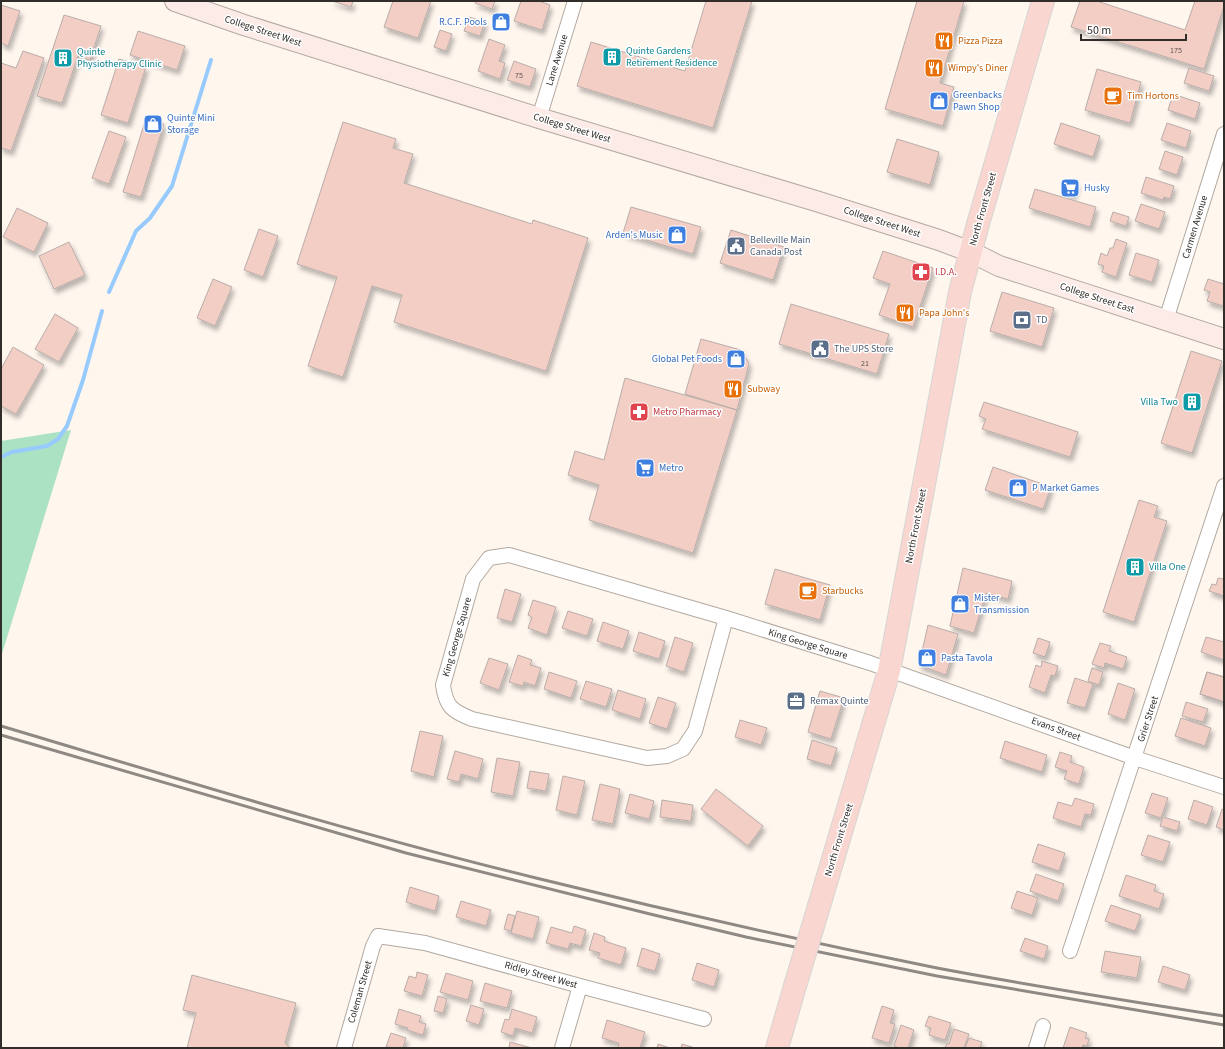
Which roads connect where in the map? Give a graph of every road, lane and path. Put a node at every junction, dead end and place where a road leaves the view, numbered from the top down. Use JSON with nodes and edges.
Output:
{"nodes":[{"id":1,"x":175,"y":1,"type":"edge"},
{"id":2,"x":575,"y":1,"type":"edge"},
{"id":3,"x":1043,"y":1,"type":"edge"},
{"id":4,"x":208,"y":6,"type":"edge"},
{"id":5,"x":539,"y":118,"type":"junction"},
{"id":6,"x":1224,"y":134,"type":"edge"},
{"id":7,"x":971,"y":252,"type":"junction"},
{"id":8,"x":1166,"y":320,"type":"junction"},
{"id":9,"x":1224,"y":339,"type":"edge"},
{"id":10,"x":1224,"y":486,"type":"edge"},
{"id":11,"x":726,"y":618,"type":"junction"},
{"id":12,"x":889,"y":671,"type":"junction"},
{"id":13,"x":1135,"y":758,"type":"junction"},
{"id":14,"x":1224,"y":787,"type":"edge"},
{"id":15,"x":378,"y":936,"type":"joint"},
{"id":16,"x":1070,"y":951,"type":"dead end"},
{"id":17,"x":580,"y":986,"type":"junction"},
{"id":18,"x":704,"y":1019,"type":"dead end"},
{"id":19,"x":1043,"y":1026,"type":"dead end"},
{"id":20,"x":344,"y":1048,"type":"edge"},
{"id":21,"x":562,"y":1048,"type":"edge"},
{"id":22,"x":777,"y":1048,"type":"edge"},
{"id":23,"x":1036,"y":1048,"type":"edge"}],
"edges":[{"from":1,"to":4,"type":"main road","name":"College Street West"},
{"from":2,"to":5,"type":"street","name":"Lane Avenue"},
{"from":3,"to":7,"type":"main road","name":"North Front Street"},
{"from":4,"to":5,"type":"main road","name":"College Street West"},
{"from":5,"to":7,"type":"main road","name":"College Street West"},
{"from":6,"to":8,"type":"street","name":"Carmen Avenue"},
{"from":7,"to":8,"type":"main road","name":"College Street East"},
{"from":7,"to":12,"type":"main road","name":"North Front Street"},
{"from":8,"to":9,"type":"main road","name":"College Street East"},
{"from":10,"to":13,"type":"street","name":"Grier Street"},
{"from":11,"to":11,"type":"street","name":"King George Square"},
{"from":11,"to":12,"type":"street","name":"King George Square"},
{"from":12,"to":13,"type":"street","name":"Evans Street"},
{"from":12,"to":22,"type":"main road","name":"North Front Street","bridge":true},
{"from":13,"to":14,"type":"street","name":"Evans Street"},
{"from":13,"to":16,"type":"street","name":"Grier Street"},
{"from":15,"to":17,"type":"street","name":"Ridley Street West"},
{"from":15,"to":20,"type":"street","name":"Coleman Street"},
{"from":17,"to":18,"type":"street","name":"Ridley Street West"},
{"from":17,"to":21,"type":"street"},
{"from":19,"to":23,"type":"street"}]}
